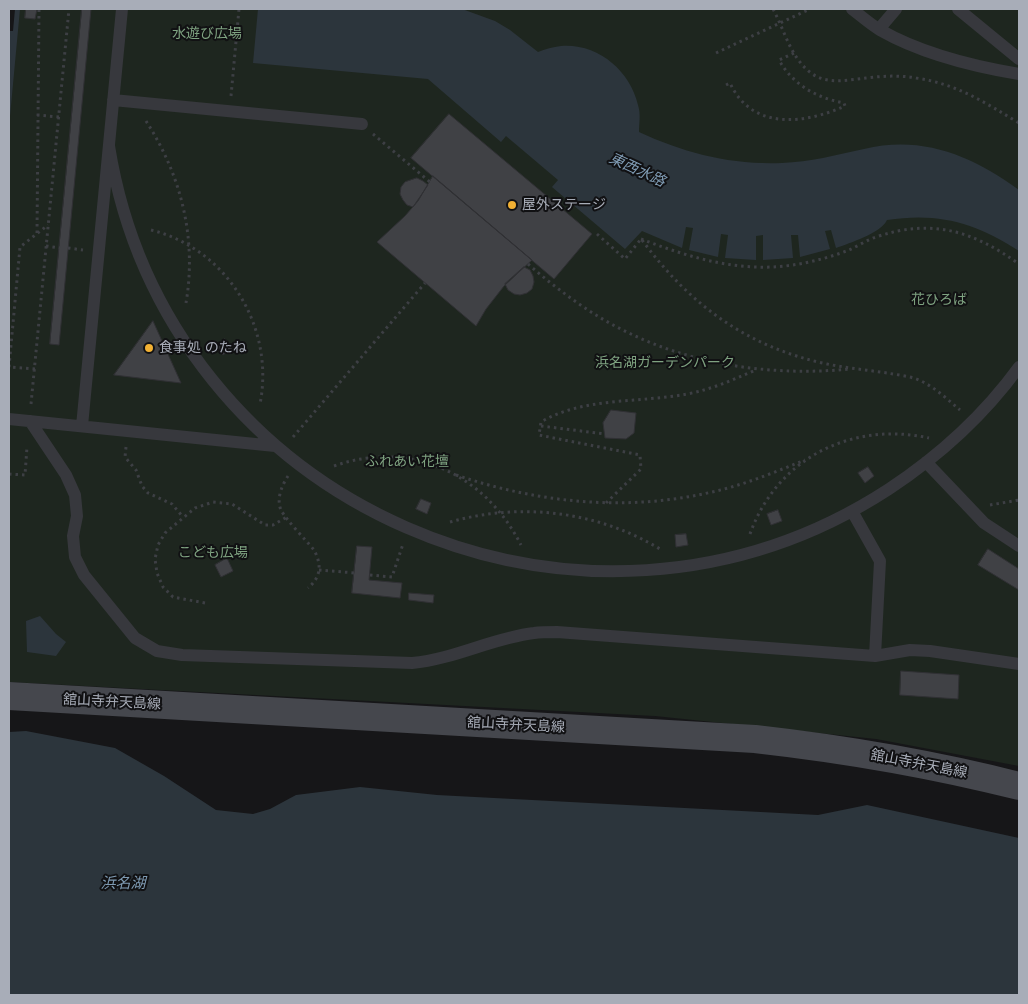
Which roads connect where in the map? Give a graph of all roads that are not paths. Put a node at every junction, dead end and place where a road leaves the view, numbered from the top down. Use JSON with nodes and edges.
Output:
{"nodes":[{"id":1,"x":122,"y":9,"type":"edge"},
{"id":2,"x":852,"y":9,"type":"edge"},
{"id":3,"x":896,"y":9,"type":"edge"},
{"id":4,"x":958,"y":9,"type":"edge"},
{"id":5,"x":879,"y":29,"type":"junction"},
{"id":6,"x":1019,"y":59,"type":"edge"},
{"id":7,"x":1019,"y":74,"type":"edge"},
{"id":8,"x":113,"y":100,"type":"junction"},
{"id":9,"x":362,"y":124,"type":"road end"},
{"id":10,"x":109,"y":146,"type":"junction"},
{"id":11,"x":1018,"y":368,"type":"edge"},
{"id":12,"x":9,"y":419,"type":"edge"},
{"id":13,"x":30,"y":421,"type":"junction"},
{"id":14,"x":82,"y":426,"type":"junction"},
{"id":15,"x":279,"y":448,"type":"junction"},
{"id":16,"x":926,"y":462,"type":"junction"},
{"id":17,"x":852,"y":511,"type":"junction"},
{"id":18,"x":1019,"y":546,"type":"edge"},
{"id":19,"x":875,"y":656,"type":"junction"},
{"id":20,"x":1019,"y":664,"type":"edge"},
{"id":21,"x":9,"y":696,"type":"edge"},
{"id":22,"x":1019,"y":786,"type":"edge"}],
"edges":[{"from":1,"to":8,"type":"lane"},
{"from":2,"to":5,"type":"lane"},
{"from":3,"to":5,"type":"lane"},
{"from":4,"to":6,"type":"lane"},
{"from":5,"to":7,"type":"lane"},
{"from":8,"to":9,"type":"lane"},
{"from":8,"to":10,"type":"lane"},
{"from":10,"to":14,"type":"lane"},
{"from":10,"to":15,"type":"lane"},
{"from":11,"to":16,"type":"lane"},
{"from":12,"to":13,"type":"lane"},
{"from":13,"to":14,"type":"lane"},
{"from":13,"to":19,"type":"lane"},
{"from":14,"to":15,"type":"lane"},
{"from":15,"to":17,"type":"lane"},
{"from":16,"to":17,"type":"lane"},
{"from":16,"to":18,"type":"lane"},
{"from":17,"to":19,"type":"lane"},
{"from":19,"to":20,"type":"lane"},
{"from":21,"to":22,"type":"main road","name":"舘山寺弁天島線"}]}
